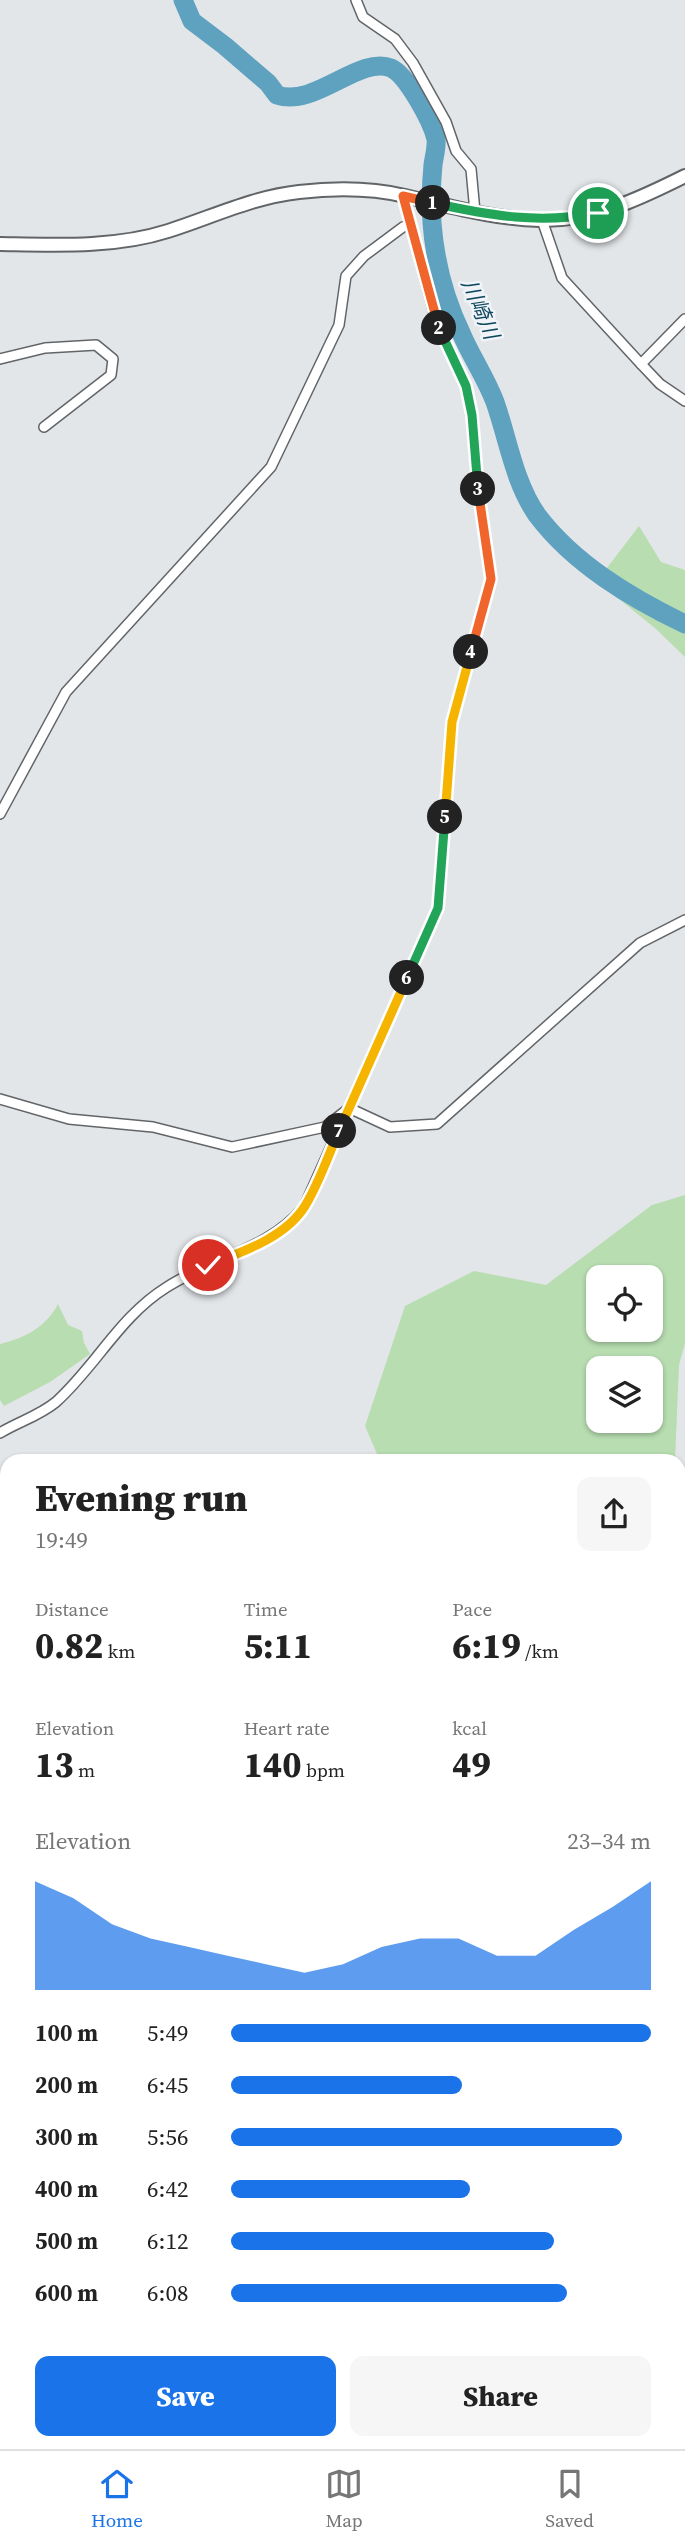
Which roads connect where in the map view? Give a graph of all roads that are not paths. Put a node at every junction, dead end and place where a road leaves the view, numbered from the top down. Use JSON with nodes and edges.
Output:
{"nodes":[{"id":1,"x":356,"y":0,"type":"edge"},
{"id":2,"x":685,"y":176,"type":"edge"},
{"id":3,"x":403,"y":196,"type":"junction"},
{"id":4,"x":472,"y":211,"type":"junction"},
{"id":5,"x":542,"y":220,"type":"junction"},
{"id":6,"x":411,"y":224,"type":"junction"},
{"id":7,"x":0,"y":244,"type":"edge"},
{"id":8,"x":685,"y":319,"type":"edge"},
{"id":9,"x":0,"y":359,"type":"edge"},
{"id":10,"x":641,"y":365,"type":"junction"},
{"id":11,"x":685,"y":401,"type":"edge"},
{"id":12,"x":44,"y":427,"type":"dead end"},
{"id":13,"x":0,"y":814,"type":"edge"},
{"id":14,"x":685,"y":920,"type":"edge"},
{"id":15,"x":0,"y":1100,"type":"edge"},
{"id":16,"x":349,"y":1108,"type":"junction"},
{"id":17,"x":0,"y":1433,"type":"edge"}],
"edges":[{"from":1,"to":4,"type":"street"},
{"from":2,"to":5,"type":"main road"},
{"from":3,"to":4,"type":"main road"},
{"from":3,"to":6,"type":"street"},
{"from":3,"to":7,"type":"main road"},
{"from":4,"to":5,"type":"main road"},
{"from":5,"to":10,"type":"street"},
{"from":6,"to":13,"type":"street"},
{"from":6,"to":16,"type":"street"},
{"from":8,"to":10,"type":"street"},
{"from":9,"to":12,"type":"street"},
{"from":10,"to":11,"type":"street"},
{"from":14,"to":16,"type":"street"},
{"from":15,"to":16,"type":"street"},
{"from":16,"to":17,"type":"street"}]}
